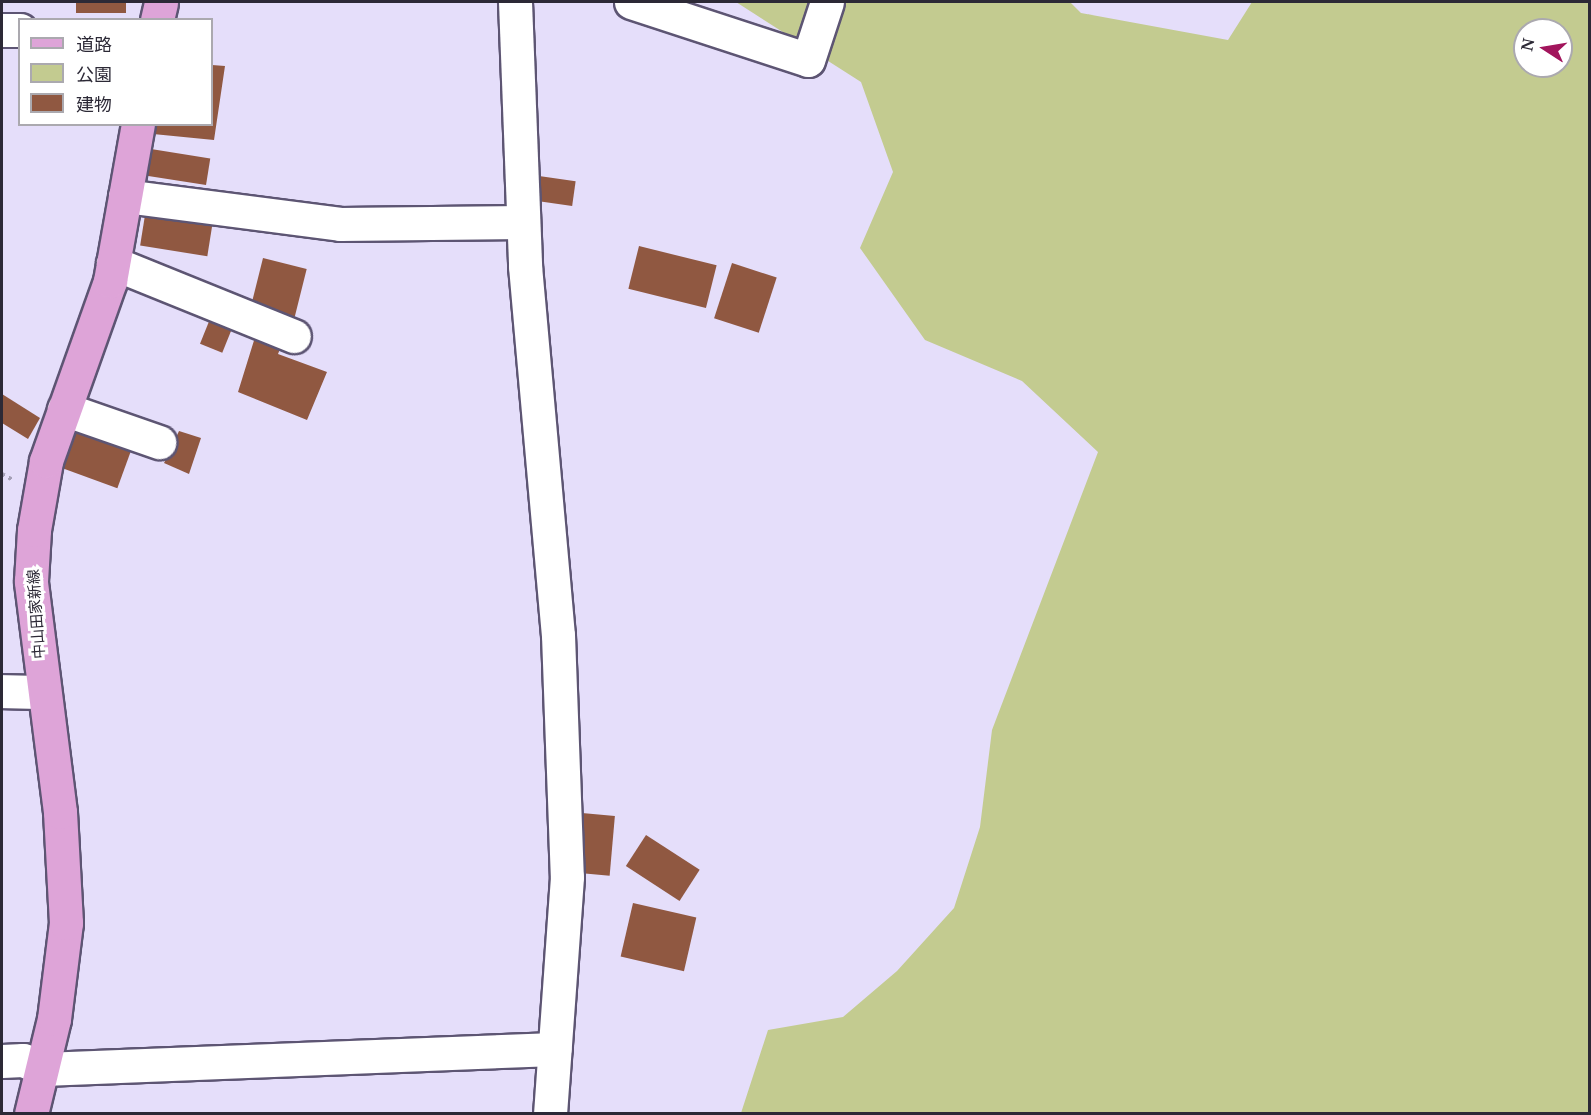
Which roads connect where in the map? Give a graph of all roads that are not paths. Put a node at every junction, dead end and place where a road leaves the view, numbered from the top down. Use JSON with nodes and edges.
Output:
{"nodes":[{"id":1,"x":161,"y":2,"type":"edge"},
{"id":2,"x":514,"y":2,"type":"edge"},
{"id":3,"x":631,"y":2,"type":"edge"},
{"id":4,"x":827,"y":2,"type":"edge"},
{"id":5,"x":157,"y":18,"type":"edge"},
{"id":6,"x":2,"y":30,"type":"edge"},
{"id":7,"x":18,"y":30,"type":"edge"},
{"id":8,"x":138,"y":126,"type":"edge"},
{"id":9,"x":126,"y":196,"type":"junction"},
{"id":10,"x":523,"y":222,"type":"junction"},
{"id":11,"x":113,"y":263,"type":"junction"},
{"id":12,"x":294,"y":336,"type":"dead end"},
{"id":13,"x":64,"y":409,"type":"junction"},
{"id":14,"x":159,"y":442,"type":"dead end"},
{"id":15,"x":2,"y":691,"type":"edge"},
{"id":16,"x":43,"y":692,"type":"junction"},
{"id":17,"x":555,"y":1049,"type":"junction"},
{"id":18,"x":2,"y":1061,"type":"edge"},
{"id":19,"x":43,"y":1070,"type":"junction"},
{"id":20,"x":31,"y":1113,"type":"edge"},
{"id":21,"x":550,"y":1113,"type":"edge"}],
"edges":[{"from":1,"to":5,"type":"main road"},
{"from":2,"to":10,"type":"street"},
{"from":3,"to":4,"type":"street"},
{"from":6,"to":7,"type":"street"},
{"from":8,"to":9,"type":"main road","name":"中山田家新線"},
{"from":9,"to":10,"type":"street"},
{"from":9,"to":11,"type":"main road","name":"中山田家新線"},
{"from":10,"to":17,"type":"street"},
{"from":11,"to":12,"type":"street"},
{"from":11,"to":13,"type":"main road","name":"中山田家新線"},
{"from":13,"to":14,"type":"street"},
{"from":13,"to":16,"type":"main road","name":"中山田家新線"},
{"from":15,"to":16,"type":"street"},
{"from":16,"to":19,"type":"main road","name":"中山田家新線"},
{"from":17,"to":19,"type":"street"},
{"from":17,"to":21,"type":"street"},
{"from":18,"to":19,"type":"street"},
{"from":19,"to":20,"type":"main road","name":"中山田家新線"}]}
